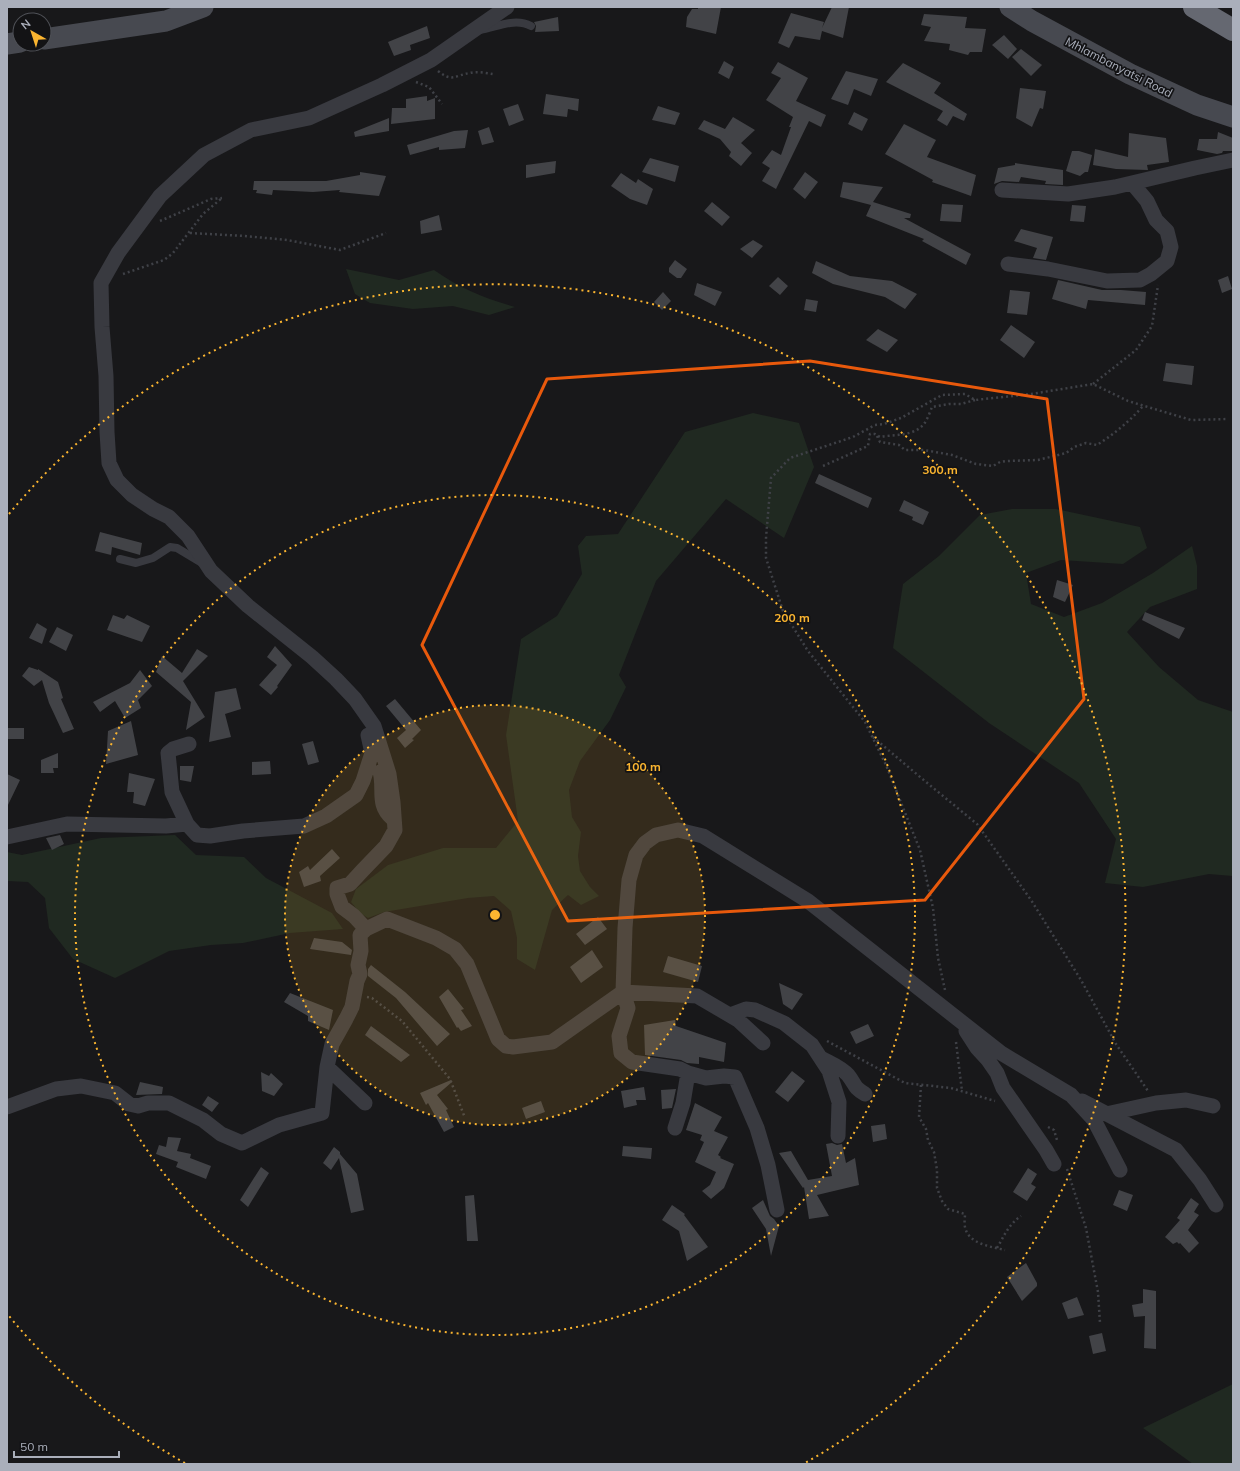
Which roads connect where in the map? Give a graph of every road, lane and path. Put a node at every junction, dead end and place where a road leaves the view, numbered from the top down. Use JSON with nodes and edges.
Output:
{"nodes":[{"id":1,"x":203,"y":7,"type":"edge"},
{"id":2,"x":507,"y":7,"type":"edge"},
{"id":3,"x":1010,"y":7,"type":"edge"},
{"id":4,"x":1194,"y":7,"type":"edge"},
{"id":5,"x":531,"y":26,"type":"dead end"},
{"id":6,"x":1233,"y":30,"type":"edge"},
{"id":7,"x":474,"y":31,"type":"junction"},
{"id":8,"x":52,"y":38,"type":"edge"},
{"id":9,"x":423,"y":65,"type":"junction"},
{"id":10,"x":493,"y":74,"type":"dead end"},
{"id":11,"x":396,"y":78,"type":"junction"},
{"id":12,"x":442,"y":104,"type":"dead end"},
{"id":13,"x":1233,"y":117,"type":"edge"},
{"id":14,"x":1233,"y":160,"type":"edge"},
{"id":15,"x":1132,"y":183,"type":"junction"},
{"id":16,"x":1002,"y":190,"type":"dead end"},
{"id":17,"x":159,"y":222,"type":"dead end"},
{"id":18,"x":190,"y":233,"type":"junction"},
{"id":19,"x":386,"y":233,"type":"dead end"},
{"id":20,"x":1167,"y":261,"type":"junction"},
{"id":21,"x":1008,"y":264,"type":"dead end"},
{"id":22,"x":101,"y":283,"type":"junction"},
{"id":23,"x":1093,"y":384,"type":"junction"},
{"id":24,"x":975,"y":400,"type":"junction"},
{"id":25,"x":1143,"y":406,"type":"junction"},
{"id":26,"x":1228,"y":419,"type":"dead end"},
{"id":27,"x":877,"y":436,"type":"junction"},
{"id":28,"x":822,"y":466,"type":"dead end"},
{"id":29,"x":120,"y":559,"type":"dead end"},
{"id":30,"x":208,"y":566,"type":"junction"},
{"id":31,"x":360,"y":707,"type":"junction"},
{"id":32,"x":872,"y":735,"type":"junction"},
{"id":33,"x":189,"y":744,"type":"dead end"},
{"id":34,"x":372,"y":753,"type":"junction"},
{"id":35,"x":394,"y":820,"type":"junction"},
{"id":36,"x":187,"y":824,"type":"junction"},
{"id":37,"x":7,"y":837,"type":"edge"},
{"id":38,"x":366,"y":929,"type":"junction"},
{"id":39,"x":623,"y":992,"type":"junction"},
{"id":40,"x":355,"y":993,"type":"junction"},
{"id":41,"x":730,"y":1015,"type":"junction"},
{"id":42,"x":954,"y":1017,"type":"junction"},
{"id":43,"x":825,"y":1040,"type":"dead end"},
{"id":44,"x":956,"y":1040,"type":"dead end"},
{"id":45,"x":764,"y":1043,"type":"dead end"},
{"id":46,"x":820,"y":1057,"type":"junction"},
{"id":47,"x":326,"y":1067,"type":"junction"},
{"id":48,"x":688,"y":1073,"type":"junction"},
{"id":49,"x":921,"y":1085,"type":"junction"},
{"id":50,"x":962,"y":1091,"type":"junction"},
{"id":51,"x":865,"y":1094,"type":"dead end"},
{"id":52,"x":1070,"y":1095,"type":"junction"},
{"id":53,"x":365,"y":1103,"type":"dead end"},
{"id":54,"x":1156,"y":1103,"type":"junction"},
{"id":55,"x":1214,"y":1106,"type":"dead end"},
{"id":56,"x":7,"y":1107,"type":"edge"},
{"id":57,"x":1019,"y":1112,"type":"junction"},
{"id":58,"x":1106,"y":1114,"type":"junction"},
{"id":59,"x":465,"y":1118,"type":"dead end"},
{"id":60,"x":1042,"y":1124,"type":"dead end"},
{"id":61,"x":675,"y":1128,"type":"dead end"},
{"id":62,"x":838,"y":1136,"type":"dead end"},
{"id":63,"x":1059,"y":1145,"type":"dead end"},
{"id":64,"x":1060,"y":1166,"type":"joint"},
{"id":65,"x":1120,"y":1170,"type":"dead end"},
{"id":66,"x":1216,"y":1205,"type":"dead end"},
{"id":67,"x":777,"y":1210,"type":"dead end"},
{"id":68,"x":1021,"y":1216,"type":"dead end"},
{"id":69,"x":997,"y":1248,"type":"junction"},
{"id":70,"x":1005,"y":1250,"type":"dead end"},
{"id":71,"x":1100,"y":1322,"type":"dead end"}],
"edges":[{"from":1,"to":8,"type":"main road"},
{"from":2,"to":7,"type":"street"},
{"from":3,"to":13,"type":"main road","name":"Mhlambanyatsi Road"},
{"from":4,"to":6,"type":"highway"},
{"from":5,"to":7,"type":"lane"},
{"from":7,"to":9,"type":"street"},
{"from":9,"to":10,"type":"path"},
{"from":9,"to":11,"type":"street"},
{"from":11,"to":12,"type":"path"},
{"from":11,"to":22,"type":"street"},
{"from":14,"to":15,"type":"street"},
{"from":15,"to":16,"type":"street"},
{"from":15,"to":20,"type":"street"},
{"from":17,"to":18,"type":"path"},
{"from":18,"to":19,"type":"path"},
{"from":18,"to":22,"type":"path"},
{"from":20,"to":21,"type":"street"},
{"from":20,"to":23,"type":"path"},
{"from":22,"to":30,"type":"street"},
{"from":23,"to":24,"type":"path"},
{"from":23,"to":25,"type":"path"},
{"from":24,"to":27,"type":"path"},
{"from":24,"to":32,"type":"path"},
{"from":25,"to":26,"type":"path"},
{"from":25,"to":27,"type":"path"},
{"from":27,"to":28,"type":"path"},
{"from":29,"to":30,"type":"lane"},
{"from":30,"to":31,"type":"street"},
{"from":31,"to":34,"type":"street"},
{"from":31,"to":35,"type":"street"},
{"from":32,"to":42,"type":"path"},
{"from":32,"to":54,"type":"path"},
{"from":33,"to":36,"type":"street"},
{"from":34,"to":35,"type":"street"},
{"from":34,"to":36,"type":"street"},
{"from":35,"to":38,"type":"street"},
{"from":36,"to":37,"type":"street"},
{"from":38,"to":39,"type":"street"},
{"from":38,"to":40,"type":"street"},
{"from":39,"to":41,"type":"street"},
{"from":39,"to":42,"type":"street"},
{"from":39,"to":48,"type":"street"},
{"from":40,"to":47,"type":"street"},
{"from":40,"to":59,"type":"path"},
{"from":41,"to":45,"type":"street"},
{"from":41,"to":46,"type":"street"},
{"from":42,"to":52,"type":"street"},
{"from":42,"to":57,"type":"street"},
{"from":43,"to":49,"type":"path"},
{"from":44,"to":50,"type":"path"},
{"from":46,"to":51,"type":"street"},
{"from":46,"to":62,"type":"street"},
{"from":47,"to":53,"type":"street"},
{"from":47,"to":56,"type":"street"},
{"from":48,"to":61,"type":"street"},
{"from":48,"to":67,"type":"street"},
{"from":49,"to":50,"type":"path"},
{"from":49,"to":69,"type":"path"},
{"from":50,"to":57,"type":"path"},
{"from":52,"to":58,"type":"street"},
{"from":52,"to":65,"type":"street"},
{"from":54,"to":55,"type":"street"},
{"from":54,"to":58,"type":"street"},
{"from":57,"to":64,"type":"street"},
{"from":58,"to":66,"type":"street"},
{"from":60,"to":63,"type":"path"},
{"from":64,"to":71,"type":"path"},
{"from":68,"to":69,"type":"path"},
{"from":69,"to":70,"type":"path"}]}
